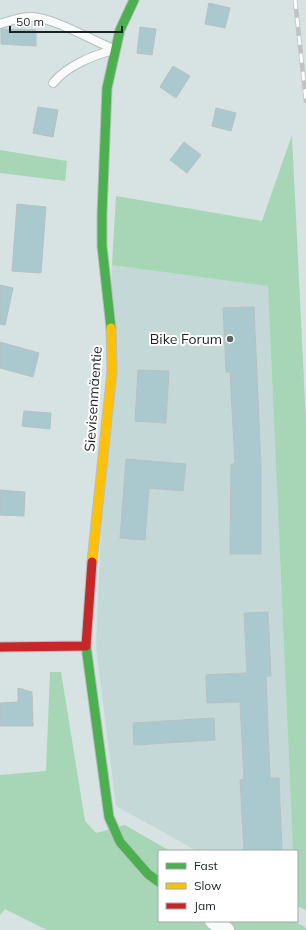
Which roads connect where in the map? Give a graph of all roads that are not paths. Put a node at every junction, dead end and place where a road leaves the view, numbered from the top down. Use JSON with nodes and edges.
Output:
{"nodes":[{"id":1,"x":134,"y":0,"type":"edge"},
{"id":2,"x":0,"y":24,"type":"edge"},
{"id":3,"x":115,"y":50,"type":"junction"},
{"id":4,"x":53,"y":83,"type":"dead end"},
{"id":5,"x":86,"y":646,"type":"junction"},
{"id":6,"x":0,"y":647,"type":"edge"},
{"id":7,"x":158,"y":881,"type":"edge"},
{"id":8,"x":214,"y":922,"type":"edge"},
{"id":9,"x":226,"y":930,"type":"edge"}],
"edges":[{"from":1,"to":3,"type":"street","name":"Sievisenmäentie"},
{"from":2,"to":3,"type":"lane"},
{"from":3,"to":4,"type":"lane"},
{"from":3,"to":5,"type":"street","name":"Sievisenmäentie"},
{"from":5,"to":6,"type":"street"},
{"from":5,"to":7,"type":"street","name":"Sievisenmäentie"},
{"from":8,"to":9,"type":"street"}]}
